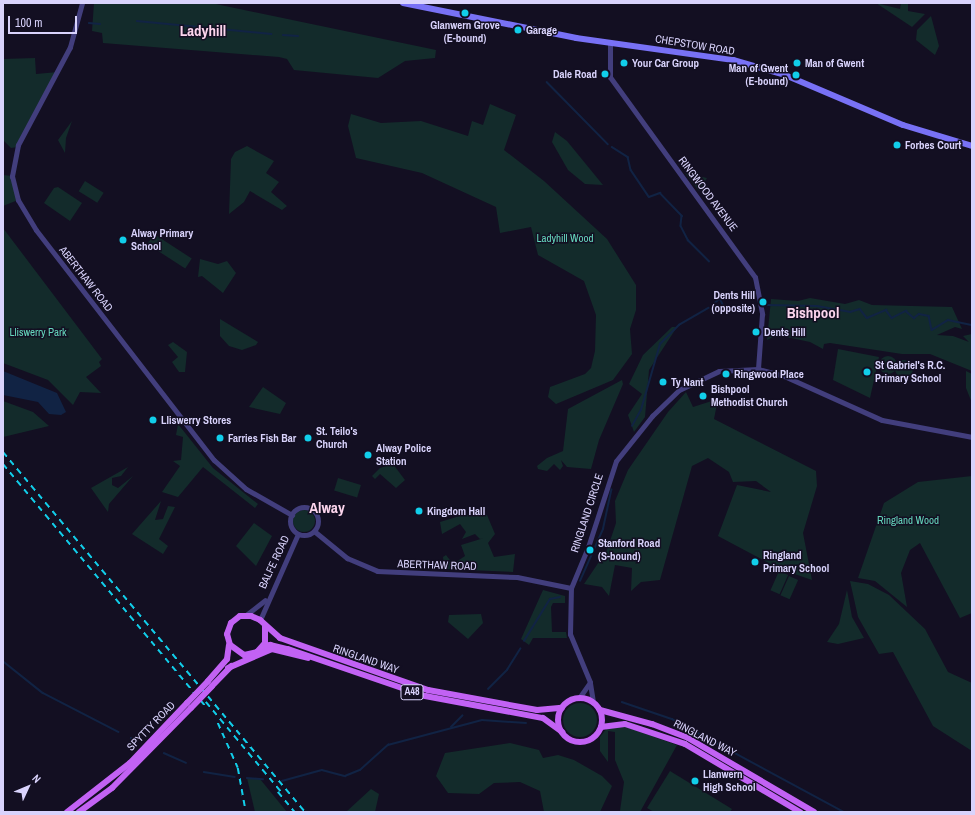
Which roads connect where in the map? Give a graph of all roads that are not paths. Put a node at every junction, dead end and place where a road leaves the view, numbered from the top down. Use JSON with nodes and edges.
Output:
{"nodes":[{"id":1,"x":82,"y":3,"type":"edge"},
{"id":2,"x":403,"y":3,"type":"edge"},
{"id":3,"x":610,"y":43,"type":"junction"},
{"id":4,"x":972,"y":146,"type":"edge"},
{"id":5,"x":758,"y":370,"type":"junction"},
{"id":6,"x":972,"y":437,"type":"edge"},
{"id":7,"x":292,"y":515,"type":"junction"},
{"id":8,"x":314,"y":531,"type":"junction"},
{"id":9,"x":298,"y":534,"type":"junction"},
{"id":10,"x":571,"y":588,"type":"junction"},
{"id":11,"x":267,"y":598,"type":"junction"},
{"id":12,"x":246,"y":615,"type":"junction"},
{"id":13,"x":260,"y":620,"type":"junction"},
{"id":14,"x":265,"y":626,"type":"junction"},
{"id":15,"x":228,"y":640,"type":"junction"},
{"id":16,"x":262,"y":648,"type":"junction"},
{"id":17,"x":244,"y":655,"type":"junction"},
{"id":18,"x":310,"y":657,"type":"junction"},
{"id":19,"x":228,"y":668,"type":"junction"},
{"id":20,"x":590,"y":682,"type":"junction"},
{"id":21,"x":210,"y":683,"type":"junction"},
{"id":22,"x":579,"y":698,"type":"junction"},
{"id":23,"x":594,"y":702,"type":"junction"},
{"id":24,"x":189,"y":706,"type":"junction"},
{"id":25,"x":562,"y":708,"type":"junction"},
{"id":26,"x":600,"y":710,"type":"junction"},
{"id":27,"x":601,"y":727,"type":"junction"},
{"id":28,"x":562,"y":732,"type":"junction"},
{"id":29,"x":67,"y":812,"type":"edge"},
{"id":30,"x":79,"y":812,"type":"edge"},
{"id":31,"x":800,"y":812,"type":"edge"},
{"id":32,"x":814,"y":812,"type":"edge"}],
"edges":[{"from":1,"to":7,"type":"street","name":"ABERTHAW ROAD"},
{"from":2,"to":3,"type":"main road","name":"CHEPSTOW ROAD"},
{"from":3,"to":4,"type":"main road","name":"CHEPSTOW ROAD"},
{"from":3,"to":5,"type":"street","name":"RINGWOOD AVENUE"},
{"from":5,"to":6,"type":"street","name":"RINGLAND CIRCLE"},
{"from":5,"to":10,"type":"street","name":"RINGLAND CIRCLE"},
{"from":7,"to":8,"type":"street"},
{"from":7,"to":9,"type":"street"},
{"from":8,"to":9,"type":"street"},
{"from":8,"to":10,"type":"street","name":"ABERTHAW ROAD"},
{"from":9,"to":11,"type":"street","name":"BALFE ROAD"},
{"from":10,"to":20,"type":"street","name":"RINGLAND CIRCLE"},
{"from":11,"to":12,"type":"street","name":"BALFE ROAD"},
{"from":11,"to":13,"type":"street","name":"BALFE ROAD"},
{"from":12,"to":13,"type":"main road"},
{"from":12,"to":15,"type":"main road","name":"BALFE ROAD","number":"A48"},
{"from":13,"to":14,"type":"main road","number":"A48"},
{"from":14,"to":16,"type":"main road"},
{"from":14,"to":25,"type":"main road","name":"RINGLAND WAY","number":"A48"},
{"from":15,"to":17,"type":"main road"},
{"from":15,"to":21,"type":"main road","name":"SPYTTY ROAD","number":"A48"},
{"from":16,"to":17,"type":"main road","number":"A48"},
{"from":16,"to":18,"type":"main road","name":"RINGLAND WAY","number":"A48"},
{"from":17,"to":19,"type":"main road","name":"SPYTTY ROAD","number":"A48"},
{"from":18,"to":19,"type":"main road","name":"RINGLAND WAY","number":"A48"},
{"from":18,"to":28,"type":"main road","name":"RINGLAND WAY","number":"A48"},
{"from":19,"to":21,"type":"main road","name":"SPYTTY ROAD","number":"A48"},
{"from":20,"to":22,"type":"street"},
{"from":20,"to":23,"type":"street","name":"RINGLAND CIRCLE"},
{"from":21,"to":24,"type":"main road","name":"SPYTTY ROAD","number":"A48","bridge":true},
{"from":22,"to":23,"type":"main road"},
{"from":22,"to":25,"type":"main road","name":"RINGLAND WAY","number":"A48"},
{"from":23,"to":26,"type":"main road"},
{"from":24,"to":29,"type":"main road","name":"SPYTTY ROAD","number":"A48"},
{"from":24,"to":30,"type":"main road","name":"SPYTTY ROAD","number":"A48"},
{"from":25,"to":28,"type":"main road"},
{"from":26,"to":27,"type":"main road"},
{"from":26,"to":32,"type":"main road","name":"RINGLAND WAY"},
{"from":27,"to":28,"type":"main road","name":"RINGLAND WAY","number":"A48"},
{"from":27,"to":31,"type":"main road","name":"RINGLAND WAY"}]}
